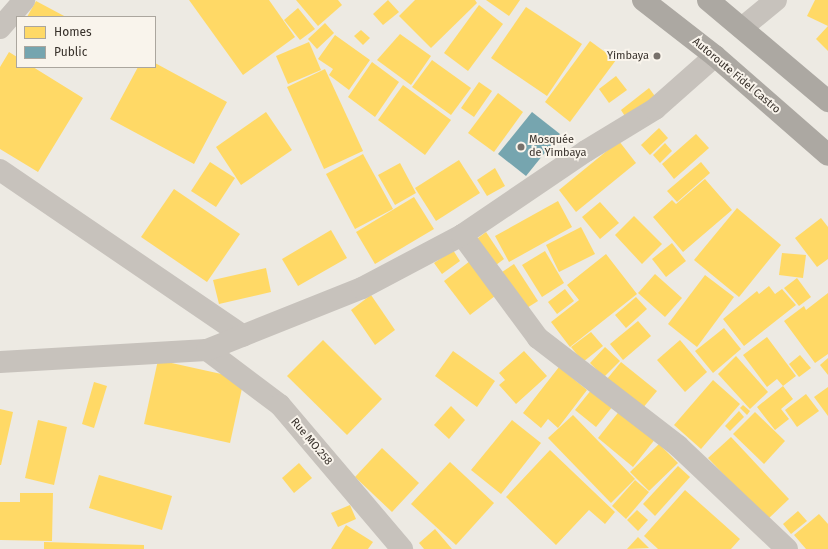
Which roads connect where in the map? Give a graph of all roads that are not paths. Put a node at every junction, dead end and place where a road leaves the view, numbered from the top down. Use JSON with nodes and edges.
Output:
{"nodes":[{"id":1,"x":24,"y":0,"type":"edge"},
{"id":2,"x":642,"y":0,"type":"edge"},
{"id":3,"x":708,"y":0,"type":"edge"},
{"id":4,"x":776,"y":0,"type":"edge"},
{"id":5,"x":0,"y":28,"type":"edge"},
{"id":6,"x":742,"y":28,"type":"junction"},
{"id":7,"x":715,"y":56,"type":"junction"},
{"id":8,"x":828,"y":101,"type":"edge"},
{"id":9,"x":828,"y":155,"type":"edge"},
{"id":10,"x":0,"y":170,"type":"edge"},
{"id":11,"x":462,"y":235,"type":"junction"},
{"id":12,"x":243,"y":336,"type":"junction"},
{"id":13,"x":208,"y":350,"type":"junction"},
{"id":14,"x":0,"y":362,"type":"edge"},
{"id":15,"x":402,"y":549,"type":"edge"},
{"id":16,"x":787,"y":549,"type":"edge"}],
"edges":[{"from":1,"to":5,"type":"street"},
{"from":2,"to":7,"type":"highway","name":"Autoroute Fidel Castro"},
{"from":3,"to":6,"type":"highway"},
{"from":4,"to":6,"type":"street"},
{"from":6,"to":8,"type":"highway"},
{"from":7,"to":9,"type":"highway","name":"Autoroute Fidel Castro"},
{"from":7,"to":11,"type":"street"},
{"from":10,"to":12,"type":"street"},
{"from":11,"to":12,"type":"street"},
{"from":11,"to":16,"type":"street"},
{"from":12,"to":13,"type":"street"},
{"from":13,"to":14,"type":"street"},
{"from":13,"to":15,"type":"street","name":"Rue MO.258"}]}
